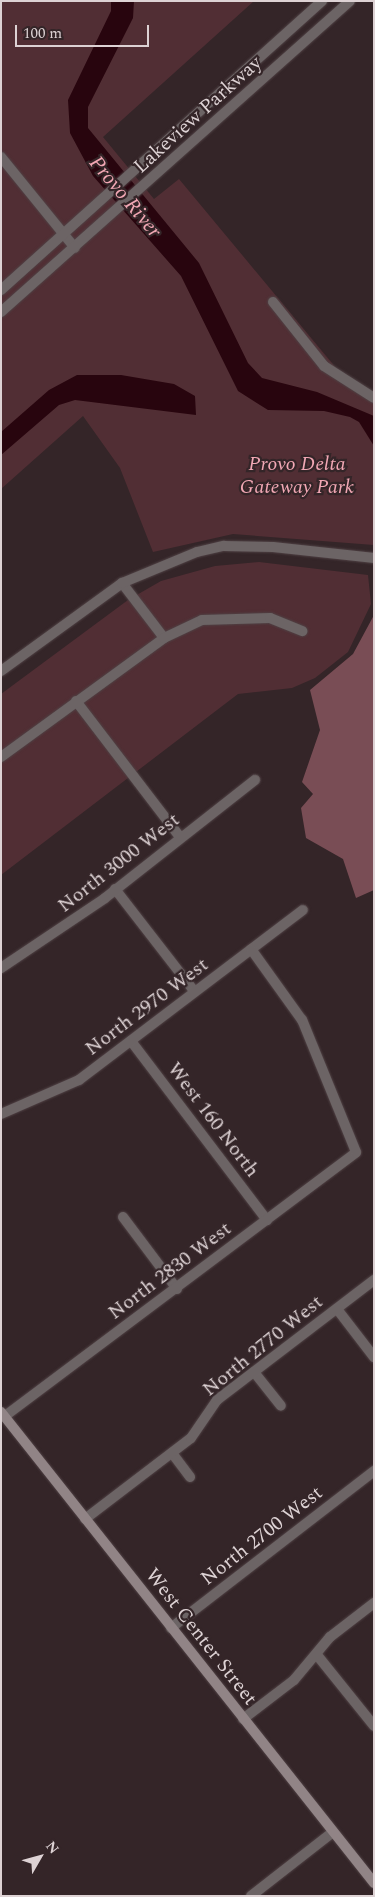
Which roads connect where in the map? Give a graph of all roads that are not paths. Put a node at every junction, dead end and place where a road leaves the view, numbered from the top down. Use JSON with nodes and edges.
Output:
{"nodes":[{"id":1,"x":322,"y":1,"type":"edge"},
{"id":2,"x":350,"y":1,"type":"edge"},
{"id":3,"x":1,"y":157,"type":"edge"},
{"id":4,"x":63,"y":234,"type":"junction"},
{"id":5,"x":75,"y":248,"type":"junction"},
{"id":6,"x":1,"y":290,"type":"edge"},
{"id":7,"x":273,"y":302,"type":"dead end"},
{"id":8,"x":1,"y":312,"type":"edge"},
{"id":9,"x":374,"y":398,"type":"edge"},
{"id":10,"x":374,"y":558,"type":"edge"},
{"id":11,"x":122,"y":583,"type":"junction"},
{"id":12,"x":302,"y":631,"type":"dead end"},
{"id":13,"x":164,"y":638,"type":"junction"},
{"id":14,"x":1,"y":671,"type":"edge"},
{"id":15,"x":76,"y":701,"type":"junction"},
{"id":16,"x":1,"y":757,"type":"edge"},
{"id":17,"x":255,"y":780,"type":"dead end"},
{"id":18,"x":180,"y":837,"type":"junction"},
{"id":19,"x":115,"y":890,"type":"junction"},
{"id":20,"x":303,"y":910,"type":"dead end"},
{"id":21,"x":251,"y":949,"type":"junction"},
{"id":22,"x":1,"y":968,"type":"edge"},
{"id":23,"x":195,"y":992,"type":"junction"},
{"id":24,"x":131,"y":1041,"type":"junction"},
{"id":25,"x":1,"y":1114,"type":"edge"},
{"id":26,"x":123,"y":1217,"type":"dead end"},
{"id":27,"x":267,"y":1220,"type":"junction"},
{"id":28,"x":374,"y":1280,"type":"edge"},
{"id":29,"x":177,"y":1289,"type":"junction"},
{"id":30,"x":337,"y":1309,"type":"junction"},
{"id":31,"x":374,"y":1357,"type":"edge"},
{"id":32,"x":254,"y":1372,"type":"junction"},
{"id":33,"x":280,"y":1406,"type":"dead end"},
{"id":34,"x":3,"y":1414,"type":"edge"},
{"id":35,"x":172,"y":1453,"type":"junction"},
{"id":36,"x":374,"y":1471,"type":"edge"},
{"id":37,"x":190,"y":1476,"type":"dead end"},
{"id":38,"x":85,"y":1519,"type":"junction"},
{"id":39,"x":374,"y":1603,"type":"edge"},
{"id":40,"x":171,"y":1628,"type":"junction"},
{"id":41,"x":317,"y":1655,"type":"junction"},
{"id":42,"x":243,"y":1719,"type":"junction"},
{"id":43,"x":374,"y":1726,"type":"edge"},
{"id":44,"x":333,"y":1832,"type":"junction"},
{"id":45,"x":374,"y":1883,"type":"edge"},
{"id":46,"x":251,"y":1896,"type":"edge"}],
"edges":[{"from":1,"to":4,"type":"street","name":"Lakeview Parkway"},
{"from":2,"to":5,"type":"street","name":"Lakeview Parkway"},
{"from":3,"to":4,"type":"street"},
{"from":4,"to":5,"type":"street"},
{"from":4,"to":6,"type":"street","name":"Lakeview Parkway"},
{"from":5,"to":8,"type":"street","name":"Lakeview Parkway"},
{"from":7,"to":9,"type":"street"},
{"from":10,"to":11,"type":"street"},
{"from":11,"to":13,"type":"street"},
{"from":11,"to":14,"type":"street"},
{"from":12,"to":13,"type":"street"},
{"from":13,"to":15,"type":"street"},
{"from":15,"to":16,"type":"street"},
{"from":15,"to":18,"type":"street"},
{"from":17,"to":18,"type":"street","name":"North 3000 West"},
{"from":18,"to":19,"type":"street","name":"North 3000 West"},
{"from":19,"to":22,"type":"street","name":"North 3000 West"},
{"from":19,"to":23,"type":"street"},
{"from":20,"to":21,"type":"street","name":"North 2970 West"},
{"from":21,"to":23,"type":"street","name":"North 2970 West"},
{"from":21,"to":27,"type":"street","name":"North 2830 West"},
{"from":23,"to":24,"type":"street","name":"North 2970 West"},
{"from":24,"to":25,"type":"street","name":"North 2970 West"},
{"from":24,"to":27,"type":"street","name":"West 160 North"},
{"from":26,"to":29,"type":"street"},
{"from":27,"to":29,"type":"street","name":"North 2830 West"},
{"from":28,"to":30,"type":"street","name":"North 2770 West"},
{"from":29,"to":34,"type":"street","name":"North 2830 West"},
{"from":30,"to":31,"type":"street"},
{"from":30,"to":32,"type":"street","name":"North 2770 West"},
{"from":32,"to":33,"type":"street"},
{"from":32,"to":35,"type":"street","name":"North 2770 West"},
{"from":34,"to":38,"type":"main road","name":"West Center Street"},
{"from":35,"to":37,"type":"street"},
{"from":35,"to":38,"type":"street","name":"North 2770 West"},
{"from":36,"to":40,"type":"street","name":"North 2700 West"},
{"from":38,"to":40,"type":"main road","name":"West Center Street"},
{"from":39,"to":41,"type":"street"},
{"from":40,"to":42,"type":"main road","name":"West Center Street"},
{"from":41,"to":42,"type":"street"},
{"from":41,"to":43,"type":"street"},
{"from":42,"to":44,"type":"main road","name":"West Center Street"},
{"from":44,"to":45,"type":"main road","name":"West Center Street"},
{"from":44,"to":46,"type":"street"}]}
